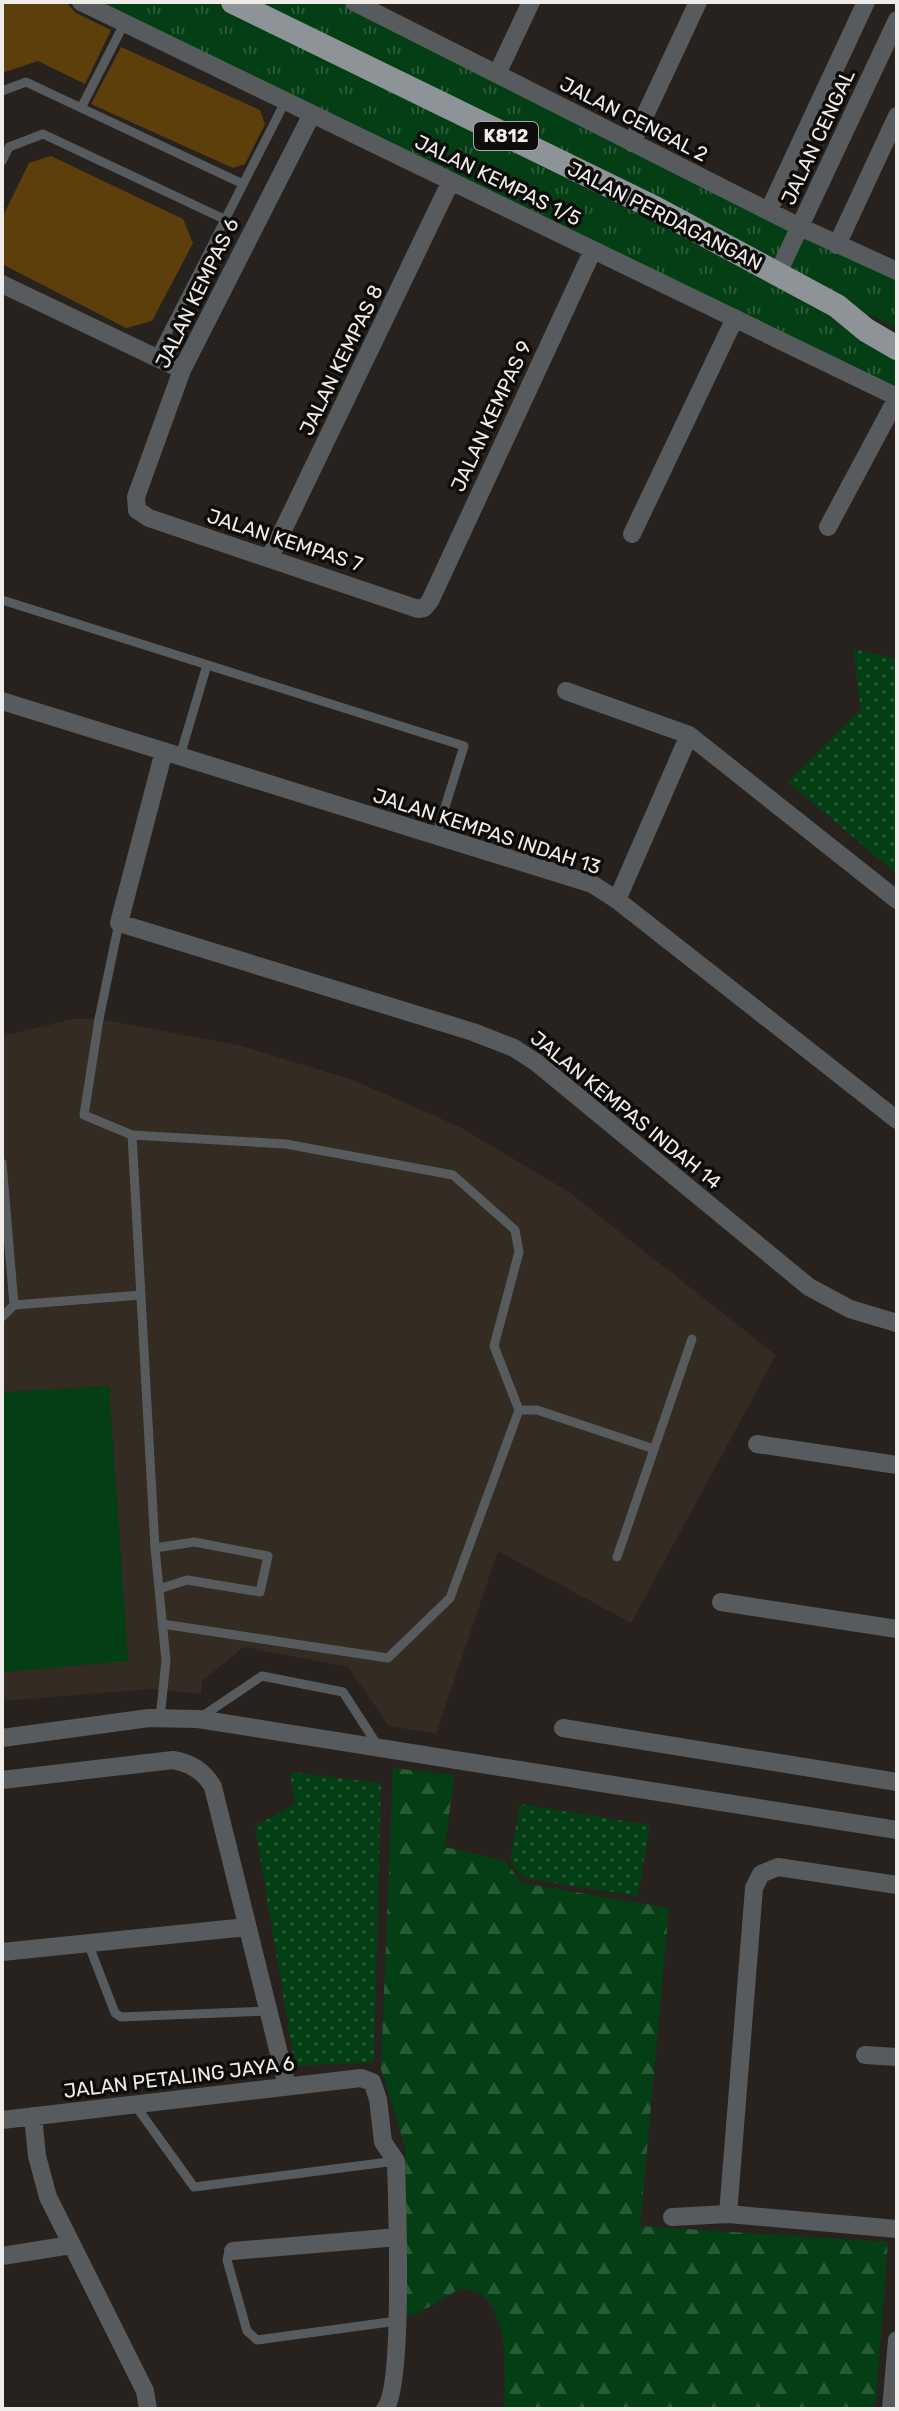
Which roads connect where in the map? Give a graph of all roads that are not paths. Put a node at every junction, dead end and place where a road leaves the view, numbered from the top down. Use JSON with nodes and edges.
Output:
{"nodes":[{"id":1,"x":81,"y":2,"type":"edge"},
{"id":2,"x":233,"y":2,"type":"edge"},
{"id":3,"x":354,"y":2,"type":"edge"},
{"id":4,"x":531,"y":2,"type":"edge"},
{"id":5,"x":698,"y":2,"type":"edge"},
{"id":6,"x":866,"y":2,"type":"edge"},
{"id":7,"x":897,"y":20,"type":"edge"},
{"id":8,"x":124,"y":24,"type":"junction"},
{"id":9,"x":497,"y":74,"type":"junction"},
{"id":10,"x":2,"y":91,"type":"edge"},
{"id":11,"x":285,"y":102,"type":"junction"},
{"id":12,"x":81,"y":108,"type":"junction"},
{"id":13,"x":312,"y":114,"type":"junction"},
{"id":14,"x":897,"y":116,"type":"edge"},
{"id":15,"x":632,"y":143,"type":"junction"},
{"id":16,"x":2,"y":161,"type":"edge"},
{"id":17,"x":451,"y":181,"type":"junction"},
{"id":18,"x":243,"y":184,"type":"junction"},
{"id":19,"x":769,"y":210,"type":"junction"},
{"id":20,"x":224,"y":219,"type":"junction"},
{"id":21,"x":800,"y":227,"type":"junction"},
{"id":22,"x":837,"y":245,"type":"junction"},
{"id":23,"x":593,"y":250,"type":"junction"},
{"id":24,"x":897,"y":271,"type":"edge"},
{"id":25,"x":778,"y":273,"type":"junction"},
{"id":26,"x":2,"y":284,"type":"edge"},
{"id":27,"x":837,"y":306,"type":"junction"},
{"id":28,"x":735,"y":318,"type":"junction"},
{"id":29,"x":897,"y":329,"type":"edge"},
{"id":30,"x":897,"y":348,"type":"edge"},
{"id":31,"x":155,"y":357,"type":"junction"},
{"id":32,"x":182,"y":370,"type":"junction"},
{"id":33,"x":897,"y":398,"type":"edge"},
{"id":34,"x":136,"y":497,"type":"joint"},
{"id":35,"x":828,"y":527,"type":"dead end"},
{"id":36,"x":632,"y":534,"type":"dead end"},
{"id":37,"x":270,"y":557,"type":"junction"},
{"id":38,"x":2,"y":600,"type":"edge"},
{"id":39,"x":430,"y":601,"type":"joint"},
{"id":40,"x":207,"y":665,"type":"junction"},
{"id":41,"x":566,"y":691,"type":"dead end"},
{"id":42,"x":2,"y":701,"type":"edge"},
{"id":43,"x":689,"y":735,"type":"junction"},
{"id":44,"x":172,"y":754,"type":"junction"},
{"id":45,"x":436,"y":836,"type":"junction"},
{"id":46,"x":617,"y":900,"type":"junction"},
{"id":47,"x":897,"y":900,"type":"edge"},
{"id":48,"x":119,"y":923,"type":"junction"},
{"id":49,"x":897,"y":1120,"type":"edge"},
{"id":50,"x":132,"y":1135,"type":"junction"},
{"id":51,"x":2,"y":1163,"type":"edge"},
{"id":52,"x":141,"y":1295,"type":"junction"},
{"id":53,"x":14,"y":1305,"type":"junction"},
{"id":54,"x":2,"y":1317,"type":"edge"},
{"id":55,"x":897,"y":1323,"type":"edge"},
{"id":56,"x":692,"y":1339,"type":"dead end"},
{"id":57,"x":519,"y":1410,"type":"junction"},
{"id":58,"x":757,"y":1444,"type":"dead end"},
{"id":59,"x":654,"y":1449,"type":"junction"},
{"id":60,"x":897,"y":1465,"type":"edge"},
{"id":61,"x":155,"y":1548,"type":"junction"},
{"id":62,"x":617,"y":1557,"type":"dead end"},
{"id":63,"x":159,"y":1589,"type":"junction"},
{"id":64,"x":721,"y":1602,"type":"dead end"},
{"id":65,"x":162,"y":1624,"type":"junction"},
{"id":66,"x":897,"y":1629,"type":"edge"},
{"id":67,"x":160,"y":1718,"type":"junction"},
{"id":68,"x":198,"y":1719,"type":"junction"},
{"id":69,"x":563,"y":1728,"type":"dead end"},
{"id":70,"x":2,"y":1738,"type":"edge"},
{"id":71,"x":378,"y":1746,"type":"junction"},
{"id":72,"x":2,"y":1780,"type":"edge"},
{"id":73,"x":897,"y":1782,"type":"edge"},
{"id":74,"x":897,"y":1830,"type":"edge"},
{"id":75,"x":897,"y":1885,"type":"edge"},
{"id":76,"x":247,"y":1927,"type":"junction"},
{"id":77,"x":88,"y":1943,"type":"junction"},
{"id":78,"x":2,"y":1952,"type":"edge"},
{"id":79,"x":268,"y":2011,"type":"junction"},
{"id":80,"x":865,"y":2055,"type":"dead end"},
{"id":81,"x":897,"y":2057,"type":"edge"},
{"id":82,"x":287,"y":2086,"type":"junction"},
{"id":83,"x":135,"y":2104,"type":"junction"},
{"id":84,"x":33,"y":2116,"type":"junction"},
{"id":85,"x":2,"y":2120,"type":"edge"},
{"id":86,"x":396,"y":2161,"type":"junction"},
{"id":87,"x":728,"y":2214,"type":"junction"},
{"id":88,"x":672,"y":2217,"type":"dead end"},
{"id":89,"x":897,"y":2229,"type":"edge"},
{"id":90,"x":398,"y":2237,"type":"junction"},
{"id":91,"x":71,"y":2245,"type":"junction"},
{"id":92,"x":233,"y":2251,"type":"joint"},
{"id":93,"x":2,"y":2256,"type":"edge"},
{"id":94,"x":397,"y":2321,"type":"junction"},
{"id":95,"x":897,"y":2340,"type":"edge"},
{"id":96,"x":148,"y":2409,"type":"edge"},
{"id":97,"x":385,"y":2409,"type":"edge"},
{"id":98,"x":891,"y":2409,"type":"edge"}],
"edges":[{"from":1,"to":8,"type":"street","name":"JALAN KEMPAS 1/5"},
{"from":2,"to":25,"type":"main road","name":"JALAN PERDAGANGAN","number":"K812"},
{"from":3,"to":9,"type":"street","name":"JALAN CENGAL 2"},
{"from":4,"to":9,"type":"street"},
{"from":5,"to":15,"type":"street"},
{"from":6,"to":19,"type":"street"},
{"from":7,"to":21,"type":"street","name":"JALAN CENGAL"},
{"from":8,"to":11,"type":"street","name":"JALAN KEMPAS 1/5"},
{"from":8,"to":12,"type":"lane"},
{"from":9,"to":15,"type":"street","name":"JALAN CENGAL 2"},
{"from":10,"to":12,"type":"lane"},
{"from":11,"to":13,"type":"street","name":"JALAN KEMPAS 1/5"},
{"from":11,"to":18,"type":"lane"},
{"from":12,"to":18,"type":"lane"},
{"from":13,"to":17,"type":"street","name":"JALAN KEMPAS 1/5"},
{"from":13,"to":32,"type":"street","name":"JALAN KEMPAS 6"},
{"from":14,"to":22,"type":"street"},
{"from":15,"to":19,"type":"street","name":"JALAN CENGAL 2"},
{"from":16,"to":20,"type":"lane"},
{"from":17,"to":23,"type":"street","name":"JALAN KEMPAS 1/5"},
{"from":17,"to":37,"type":"street","name":"JALAN KEMPAS 8"},
{"from":18,"to":20,"type":"lane"},
{"from":19,"to":21,"type":"street","name":"JALAN CENGAL 2"},
{"from":20,"to":31,"type":"lane"},
{"from":21,"to":22,"type":"street","name":"JALAN CENGAL 2"},
{"from":21,"to":25,"type":"street","name":"JALAN CENGAL"},
{"from":22,"to":24,"type":"street","name":"JALAN CENGAL 2"},
{"from":23,"to":28,"type":"street","name":"JALAN KEMPAS 1/5"},
{"from":23,"to":39,"type":"street","name":"JALAN KEMPAS 9"},
{"from":25,"to":27,"type":"main road","name":"JALAN PERDAGANGAN","number":"K812"},
{"from":26,"to":31,"type":"street"},
{"from":27,"to":29,"type":"main road","name":"JALAN PERDAGANGAN","number":"K812"},
{"from":27,"to":30,"type":"main road","name":"JALAN PERDAGANGAN","number":"K812"},
{"from":28,"to":33,"type":"street","name":"JALAN KEMPAS 1/5"},
{"from":28,"to":36,"type":"street"},
{"from":31,"to":32,"type":"street"},
{"from":32,"to":34,"type":"street","name":"JALAN KEMPAS 6"},
{"from":33,"to":35,"type":"street"},
{"from":34,"to":37,"type":"street","name":"JALAN KEMPAS 7"},
{"from":37,"to":39,"type":"street","name":"JALAN KEMPAS 7"},
{"from":38,"to":40,"type":"lane"},
{"from":40,"to":44,"type":"lane"},
{"from":40,"to":45,"type":"lane"},
{"from":41,"to":43,"type":"street"},
{"from":42,"to":44,"type":"street","name":"JALAN KEMPAS INDAH 13"},
{"from":43,"to":46,"type":"street"},
{"from":43,"to":47,"type":"street"},
{"from":44,"to":45,"type":"street","name":"JALAN KEMPAS INDAH 13"},
{"from":44,"to":48,"type":"street"},
{"from":45,"to":46,"type":"street","name":"JALAN KEMPAS INDAH 13"},
{"from":46,"to":49,"type":"street","name":"JALAN KEMPAS INDAH 13"},
{"from":48,"to":50,"type":"lane"},
{"from":48,"to":55,"type":"street","name":"JALAN KEMPAS INDAH 14"},
{"from":50,"to":52,"type":"lane"},
{"from":50,"to":57,"type":"lane"},
{"from":51,"to":53,"type":"lane"},
{"from":52,"to":53,"type":"lane"},
{"from":52,"to":61,"type":"lane"},
{"from":53,"to":54,"type":"lane"},
{"from":56,"to":59,"type":"lane"},
{"from":57,"to":59,"type":"lane"},
{"from":57,"to":65,"type":"lane"},
{"from":58,"to":60,"type":"street"},
{"from":59,"to":62,"type":"lane"},
{"from":61,"to":63,"type":"lane"},
{"from":61,"to":63,"type":"lane"},
{"from":63,"to":65,"type":"lane"},
{"from":64,"to":66,"type":"street"},
{"from":65,"to":67,"type":"lane"},
{"from":67,"to":68,"type":"street"},
{"from":67,"to":70,"type":"street"},
{"from":68,"to":71,"type":"street"},
{"from":68,"to":71,"type":"lane"},
{"from":69,"to":73,"type":"street"},
{"from":71,"to":74,"type":"street"},
{"from":72,"to":76,"type":"street"},
{"from":75,"to":87,"type":"street"},
{"from":76,"to":77,"type":"street"},
{"from":76,"to":79,"type":"street"},
{"from":77,"to":78,"type":"street"},
{"from":77,"to":79,"type":"lane"},
{"from":79,"to":82,"type":"street"},
{"from":80,"to":81,"type":"street"},
{"from":82,"to":83,"type":"street","name":"JALAN PETALING JAYA 6"},
{"from":82,"to":86,"type":"street","name":"JALAN PETALING JAYA 6"},
{"from":83,"to":84,"type":"street","name":"JALAN PETALING JAYA 6"},
{"from":83,"to":86,"type":"lane"},
{"from":84,"to":85,"type":"street","name":"JALAN PETALING JAYA 6"},
{"from":84,"to":91,"type":"street"},
{"from":86,"to":90,"type":"street"},
{"from":87,"to":88,"type":"street"},
{"from":87,"to":89,"type":"street"},
{"from":90,"to":92,"type":"street"},
{"from":90,"to":94,"type":"street"},
{"from":91,"to":93,"type":"street"},
{"from":91,"to":96,"type":"street"},
{"from":92,"to":94,"type":"lane"},
{"from":94,"to":97,"type":"street"},
{"from":95,"to":98,"type":"street"}]}
